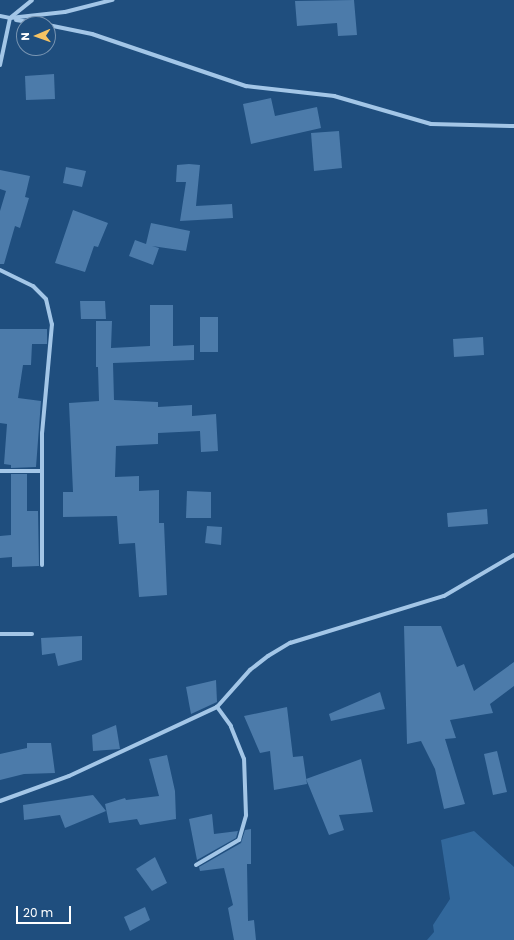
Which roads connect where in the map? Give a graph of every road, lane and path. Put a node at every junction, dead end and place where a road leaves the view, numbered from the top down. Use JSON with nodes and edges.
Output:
{"nodes":[{"id":1,"x":32,"y":0,"type":"edge"},
{"id":2,"x":112,"y":0,"type":"edge"},
{"id":3,"x":0,"y":16,"type":"edge"},
{"id":4,"x":10,"y":18,"type":"junction"},
{"id":5,"x":16,"y":19,"type":"edge"},
{"id":6,"x":56,"y":27,"type":"edge"},
{"id":7,"x":0,"y":65,"type":"edge"},
{"id":8,"x":514,"y":126,"type":"edge"},
{"id":9,"x":0,"y":270,"type":"edge"},
{"id":10,"x":0,"y":471,"type":"edge"},
{"id":11,"x":42,"y":471,"type":"junction"},
{"id":12,"x":514,"y":555,"type":"edge"},
{"id":13,"x":42,"y":565,"type":"dead end"},
{"id":14,"x":0,"y":634,"type":"edge"},
{"id":15,"x":32,"y":634,"type":"dead end"},
{"id":16,"x":217,"y":707,"type":"junction"},
{"id":17,"x":0,"y":801,"type":"edge"},
{"id":18,"x":196,"y":865,"type":"dead end"}],
"edges":[{"from":1,"to":4,"type":"street"},
{"from":2,"to":4,"type":"street"},
{"from":3,"to":4,"type":"street"},
{"from":4,"to":5,"type":"street"},
{"from":4,"to":7,"type":"street"},
{"from":6,"to":8,"type":"street"},
{"from":9,"to":11,"type":"street"},
{"from":10,"to":11,"type":"street"},
{"from":11,"to":13,"type":"street"},
{"from":12,"to":16,"type":"street"},
{"from":14,"to":15,"type":"street"},
{"from":16,"to":17,"type":"street"},
{"from":16,"to":18,"type":"street"}]}
